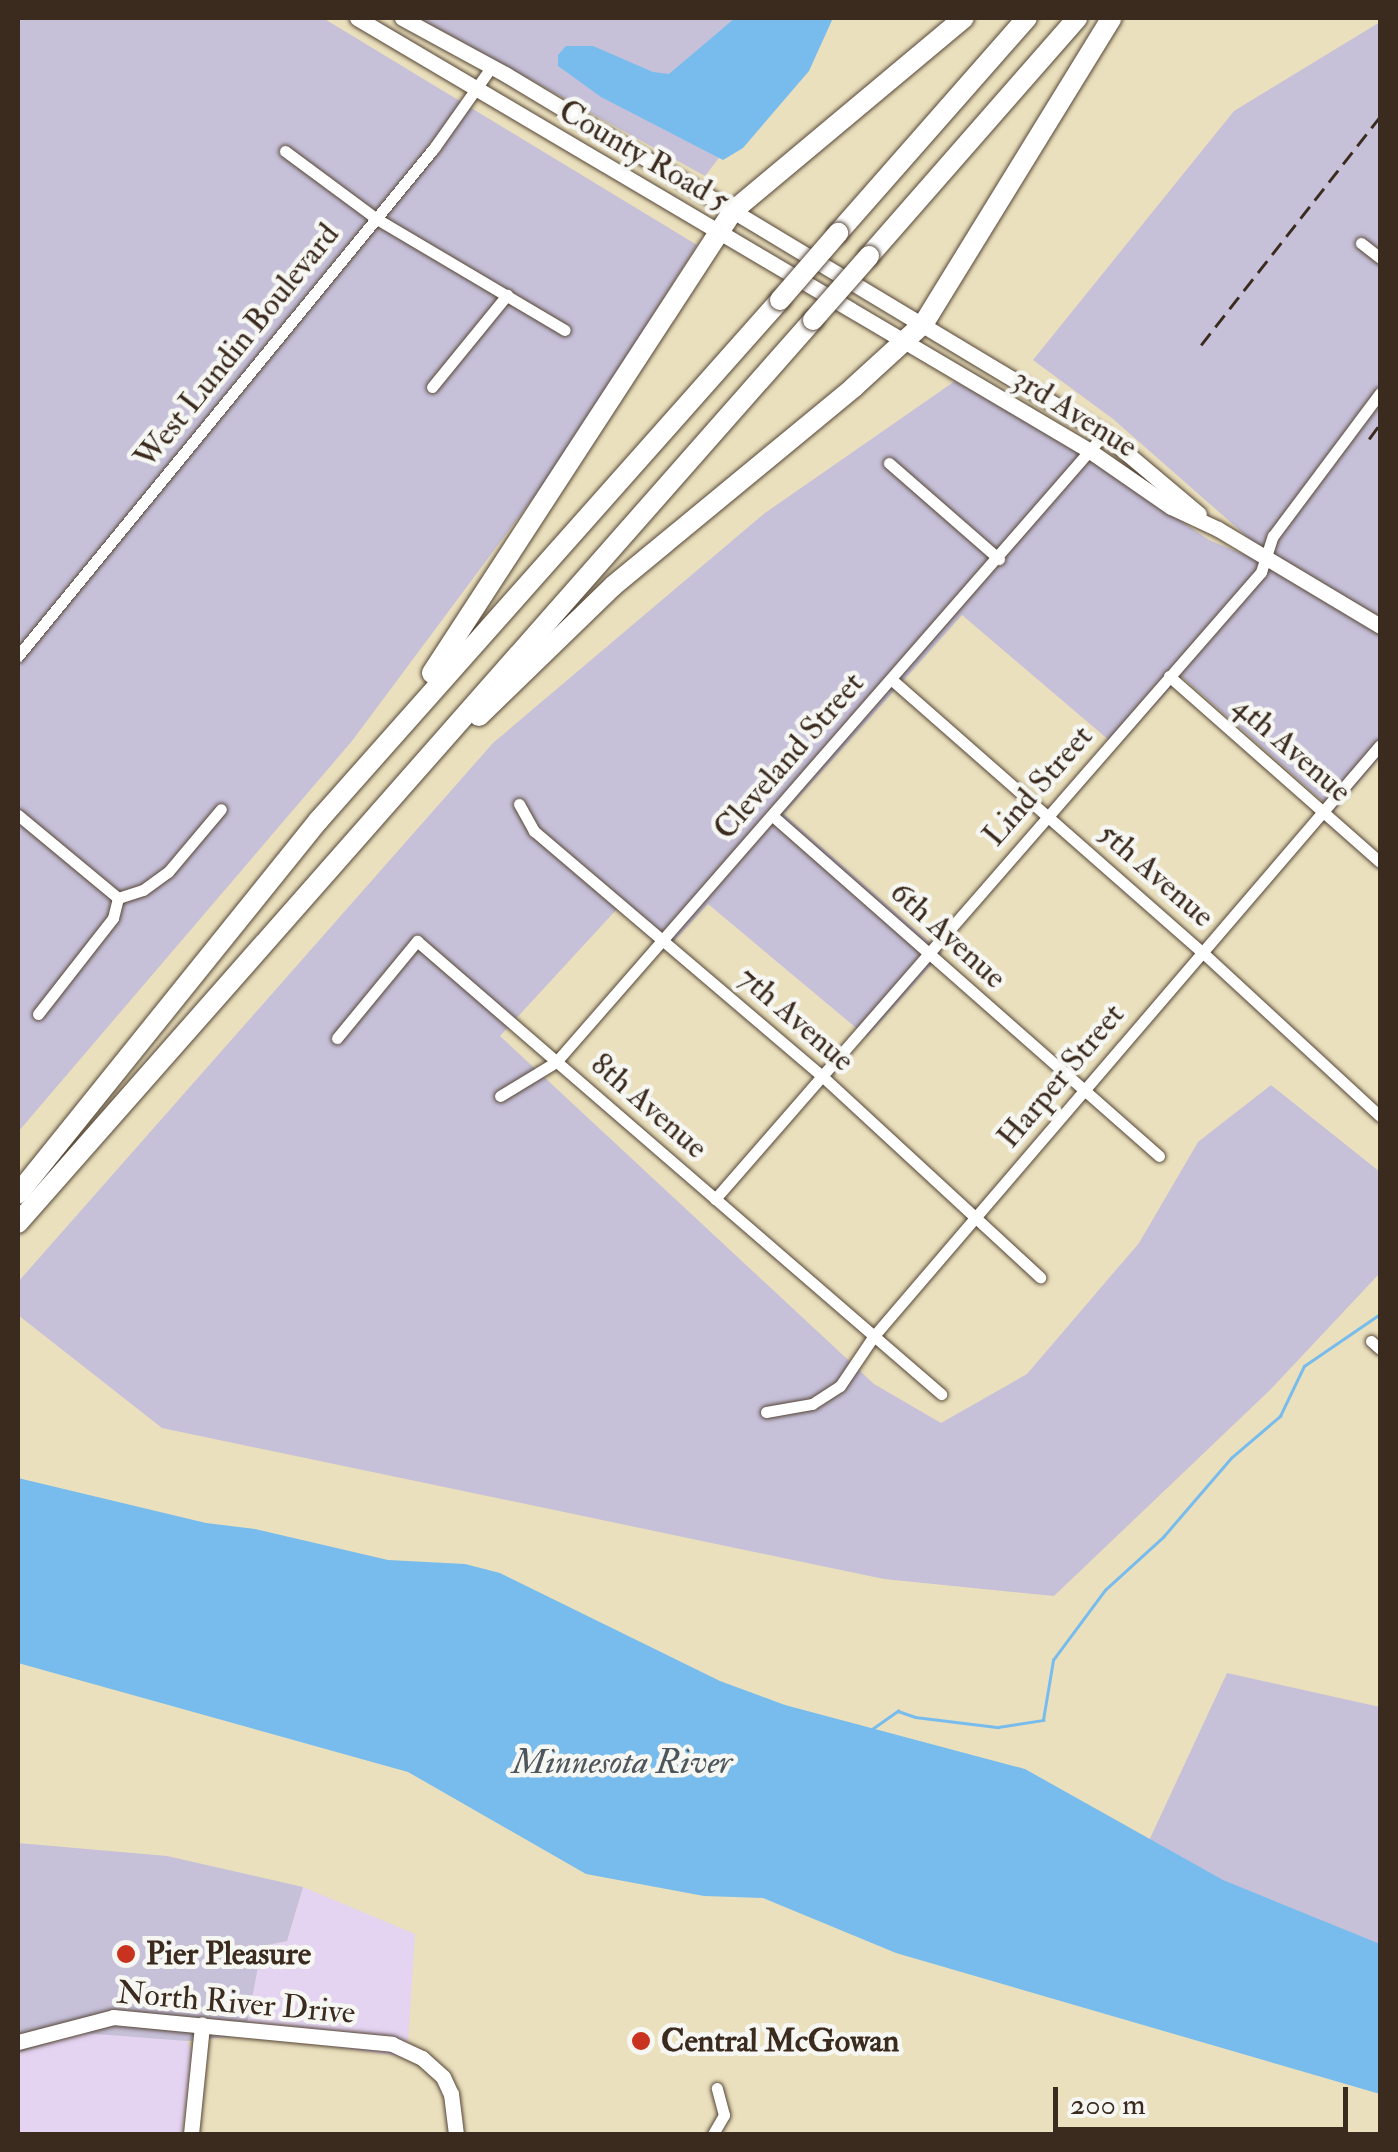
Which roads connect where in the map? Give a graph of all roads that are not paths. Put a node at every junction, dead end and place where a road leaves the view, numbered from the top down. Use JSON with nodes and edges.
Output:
{"nodes":[{"id":1,"x":356,"y":18,"type":"edge"},
{"id":2,"x":402,"y":18,"type":"edge"},
{"id":3,"x":964,"y":18,"type":"edge"},
{"id":4,"x":1027,"y":18,"type":"edge"},
{"id":5,"x":1077,"y":18,"type":"edge"},
{"id":6,"x":1112,"y":18,"type":"edge"},
{"id":7,"x":492,"y":66,"type":"junction"},
{"id":8,"x":477,"y":89,"type":"junction"},
{"id":9,"x":285,"y":151,"type":"dead end"},
{"id":10,"x":733,"y":211,"type":"junction"},
{"id":11,"x":377,"y":219,"type":"junction"},
{"id":12,"x":719,"y":232,"type":"junction"},
{"id":13,"x":1361,"y":243,"type":"dead end"},
{"id":14,"x":1380,"y":258,"type":"edge"},
{"id":15,"x":507,"y":295,"type":"junction"},
{"id":16,"x":924,"y":323,"type":"junction"},
{"id":17,"x":564,"y":330,"type":"dead end"},
{"id":18,"x":904,"y":342,"type":"junction"},
{"id":19,"x":432,"y":387,"type":"dead end"},
{"id":20,"x":1380,"y":393,"type":"edge"},
{"id":21,"x":1104,"y":434,"type":"junction"},
{"id":22,"x":1090,"y":451,"type":"junction"},
{"id":23,"x":889,"y":462,"type":"dead end"},
{"id":24,"x":1218,"y":529,"type":"junction"},
{"id":25,"x":1266,"y":557,"type":"junction"},
{"id":26,"x":999,"y":558,"type":"junction"},
{"id":27,"x":1380,"y":626,"type":"edge"},
{"id":28,"x":18,"y":656,"type":"edge"},
{"id":29,"x":1169,"y":676,"type":"junction"},
{"id":30,"x":892,"y":679,"type":"junction"},
{"id":31,"x":1380,"y":745,"type":"edge"},
{"id":32,"x":396,"y":791,"type":"junction"},
{"id":33,"x":519,"y":804,"type":"dead end"},
{"id":34,"x":221,"y":808,"type":"dead end"},
{"id":35,"x":1322,"y":812,"type":"junction"},
{"id":36,"x":18,"y":815,"type":"edge"},
{"id":37,"x":774,"y":817,"type":"junction"},
{"id":38,"x":1047,"y":817,"type":"junction"},
{"id":39,"x":318,"y":822,"type":"junction"},
{"id":40,"x":1380,"y":862,"type":"edge"},
{"id":41,"x":118,"y":898,"type":"junction"},
{"id":42,"x":663,"y":942,"type":"junction"},
{"id":43,"x":1201,"y":950,"type":"junction"},
{"id":44,"x":928,"y":954,"type":"junction"},
{"id":45,"x":38,"y":1014,"type":"dead end"},
{"id":46,"x":337,"y":1038,"type":"dead end"},
{"id":47,"x":556,"y":1062,"type":"junction"},
{"id":48,"x":822,"y":1076,"type":"junction"},
{"id":49,"x":1086,"y":1094,"type":"junction"},
{"id":50,"x":500,"y":1096,"type":"dead end"},
{"id":51,"x":1380,"y":1116,"type":"edge"},
{"id":52,"x":1159,"y":1156,"type":"dead end"},
{"id":53,"x":18,"y":1194,"type":"edge"},
{"id":54,"x":714,"y":1199,"type":"junction"},
{"id":55,"x":975,"y":1217,"type":"junction"},
{"id":56,"x":18,"y":1223,"type":"edge"},
{"id":57,"x":1040,"y":1277,"type":"dead end"},
{"id":58,"x":873,"y":1337,"type":"junction"},
{"id":59,"x":941,"y":1394,"type":"dead end"},
{"id":60,"x":766,"y":1412,"type":"dead end"},
{"id":61,"x":202,"y":2025,"type":"junction"},
{"id":62,"x":18,"y":2042,"type":"edge"},
{"id":63,"x":717,"y":2088,"type":"dead end"},
{"id":64,"x":191,"y":2134,"type":"edge"},
{"id":65,"x":456,"y":2134,"type":"edge"},
{"id":66,"x":713,"y":2134,"type":"edge"}],
"edges":[{"from":1,"to":8,"type":"street","name":"County Road 5"},
{"from":2,"to":7,"type":"street","name":"County Road 5"},
{"from":3,"to":10,"type":"highway"},
{"from":4,"to":39,"type":"highway","bridge":true},
{"from":5,"to":32,"type":"highway","bridge":true},
{"from":6,"to":16,"type":"highway"},
{"from":7,"to":8,"type":"street","name":"West Lundin Boulevard"},
{"from":7,"to":10,"type":"street","name":"County Road 5"},
{"from":8,"to":11,"type":"street","name":"West Lundin Boulevard"},
{"from":8,"to":12,"type":"street","name":"County Road 5"},
{"from":9,"to":11,"type":"street"},
{"from":10,"to":12,"type":"highway"},
{"from":10,"to":16,"type":"street","name":"County Road 5"},
{"from":11,"to":15,"type":"street"},
{"from":11,"to":28,"type":"street","name":"West Lundin Boulevard"},
{"from":12,"to":18,"type":"street","name":"County Road 5"},
{"from":12,"to":39,"type":"highway"},
{"from":13,"to":14,"type":"street"},
{"from":15,"to":17,"type":"street"},
{"from":15,"to":19,"type":"street"},
{"from":16,"to":18,"type":"highway"},
{"from":16,"to":21,"type":"street","name":"3rd Avenue"},
{"from":18,"to":22,"type":"street","name":"3rd Avenue"},
{"from":18,"to":32,"type":"highway"},
{"from":20,"to":25,"type":"street","name":"Lind Street"},
{"from":21,"to":22,"type":"street","name":"Cleveland Street"},
{"from":21,"to":24,"type":"street","name":"3rd Avenue"},
{"from":22,"to":24,"type":"street","name":"3rd Avenue"},
{"from":22,"to":26,"type":"street","name":"Cleveland Street"},
{"from":23,"to":26,"type":"street"},
{"from":24,"to":25,"type":"street","name":"3rd Avenue"},
{"from":25,"to":27,"type":"street","name":"3rd Avenue"},
{"from":25,"to":29,"type":"street","name":"Lind Street"},
{"from":26,"to":30,"type":"street","name":"Cleveland Street"},
{"from":29,"to":35,"type":"street","name":"4th Avenue"},
{"from":29,"to":38,"type":"street","name":"Lind Street"},
{"from":30,"to":37,"type":"street","name":"Cleveland Street"},
{"from":30,"to":38,"type":"street","name":"5th Avenue"},
{"from":31,"to":35,"type":"street","name":"Harper Street"},
{"from":32,"to":56,"type":"highway"},
{"from":33,"to":42,"type":"street","name":"7th Avenue"},
{"from":34,"to":41,"type":"street"},
{"from":35,"to":40,"type":"street","name":"4th Avenue"},
{"from":35,"to":43,"type":"street","name":"Harper Street"},
{"from":36,"to":41,"type":"street"},
{"from":37,"to":42,"type":"street","name":"Cleveland Street"},
{"from":37,"to":44,"type":"street","name":"6th Avenue"},
{"from":38,"to":43,"type":"street","name":"5th Avenue"},
{"from":38,"to":44,"type":"street","name":"Lind Street"},
{"from":39,"to":53,"type":"highway"},
{"from":41,"to":45,"type":"street"},
{"from":42,"to":47,"type":"street","name":"Cleveland Street"},
{"from":42,"to":48,"type":"street","name":"7th Avenue"},
{"from":43,"to":49,"type":"street","name":"Harper Street"},
{"from":43,"to":51,"type":"street","name":"5th Avenue"},
{"from":44,"to":48,"type":"street","name":"Lind Street"},
{"from":44,"to":49,"type":"street","name":"6th Avenue"},
{"from":46,"to":47,"type":"street","name":"8th Avenue"},
{"from":47,"to":50,"type":"street","name":"Cleveland Street"},
{"from":47,"to":54,"type":"street","name":"8th Avenue"},
{"from":48,"to":54,"type":"street","name":"Lind Street"},
{"from":48,"to":55,"type":"street","name":"7th Avenue"},
{"from":49,"to":52,"type":"street","name":"6th Avenue"},
{"from":49,"to":55,"type":"street","name":"Harper Street"},
{"from":54,"to":58,"type":"street","name":"8th Avenue"},
{"from":55,"to":57,"type":"street","name":"7th Avenue"},
{"from":55,"to":58,"type":"street","name":"Harper Street"},
{"from":58,"to":59,"type":"street","name":"8th Avenue"},
{"from":58,"to":60,"type":"street","name":"Harper Street"},
{"from":61,"to":62,"type":"street","name":"North River Drive"},
{"from":61,"to":64,"type":"street"},
{"from":61,"to":65,"type":"street","name":"North River Drive"},
{"from":63,"to":66,"type":"street"}]}
